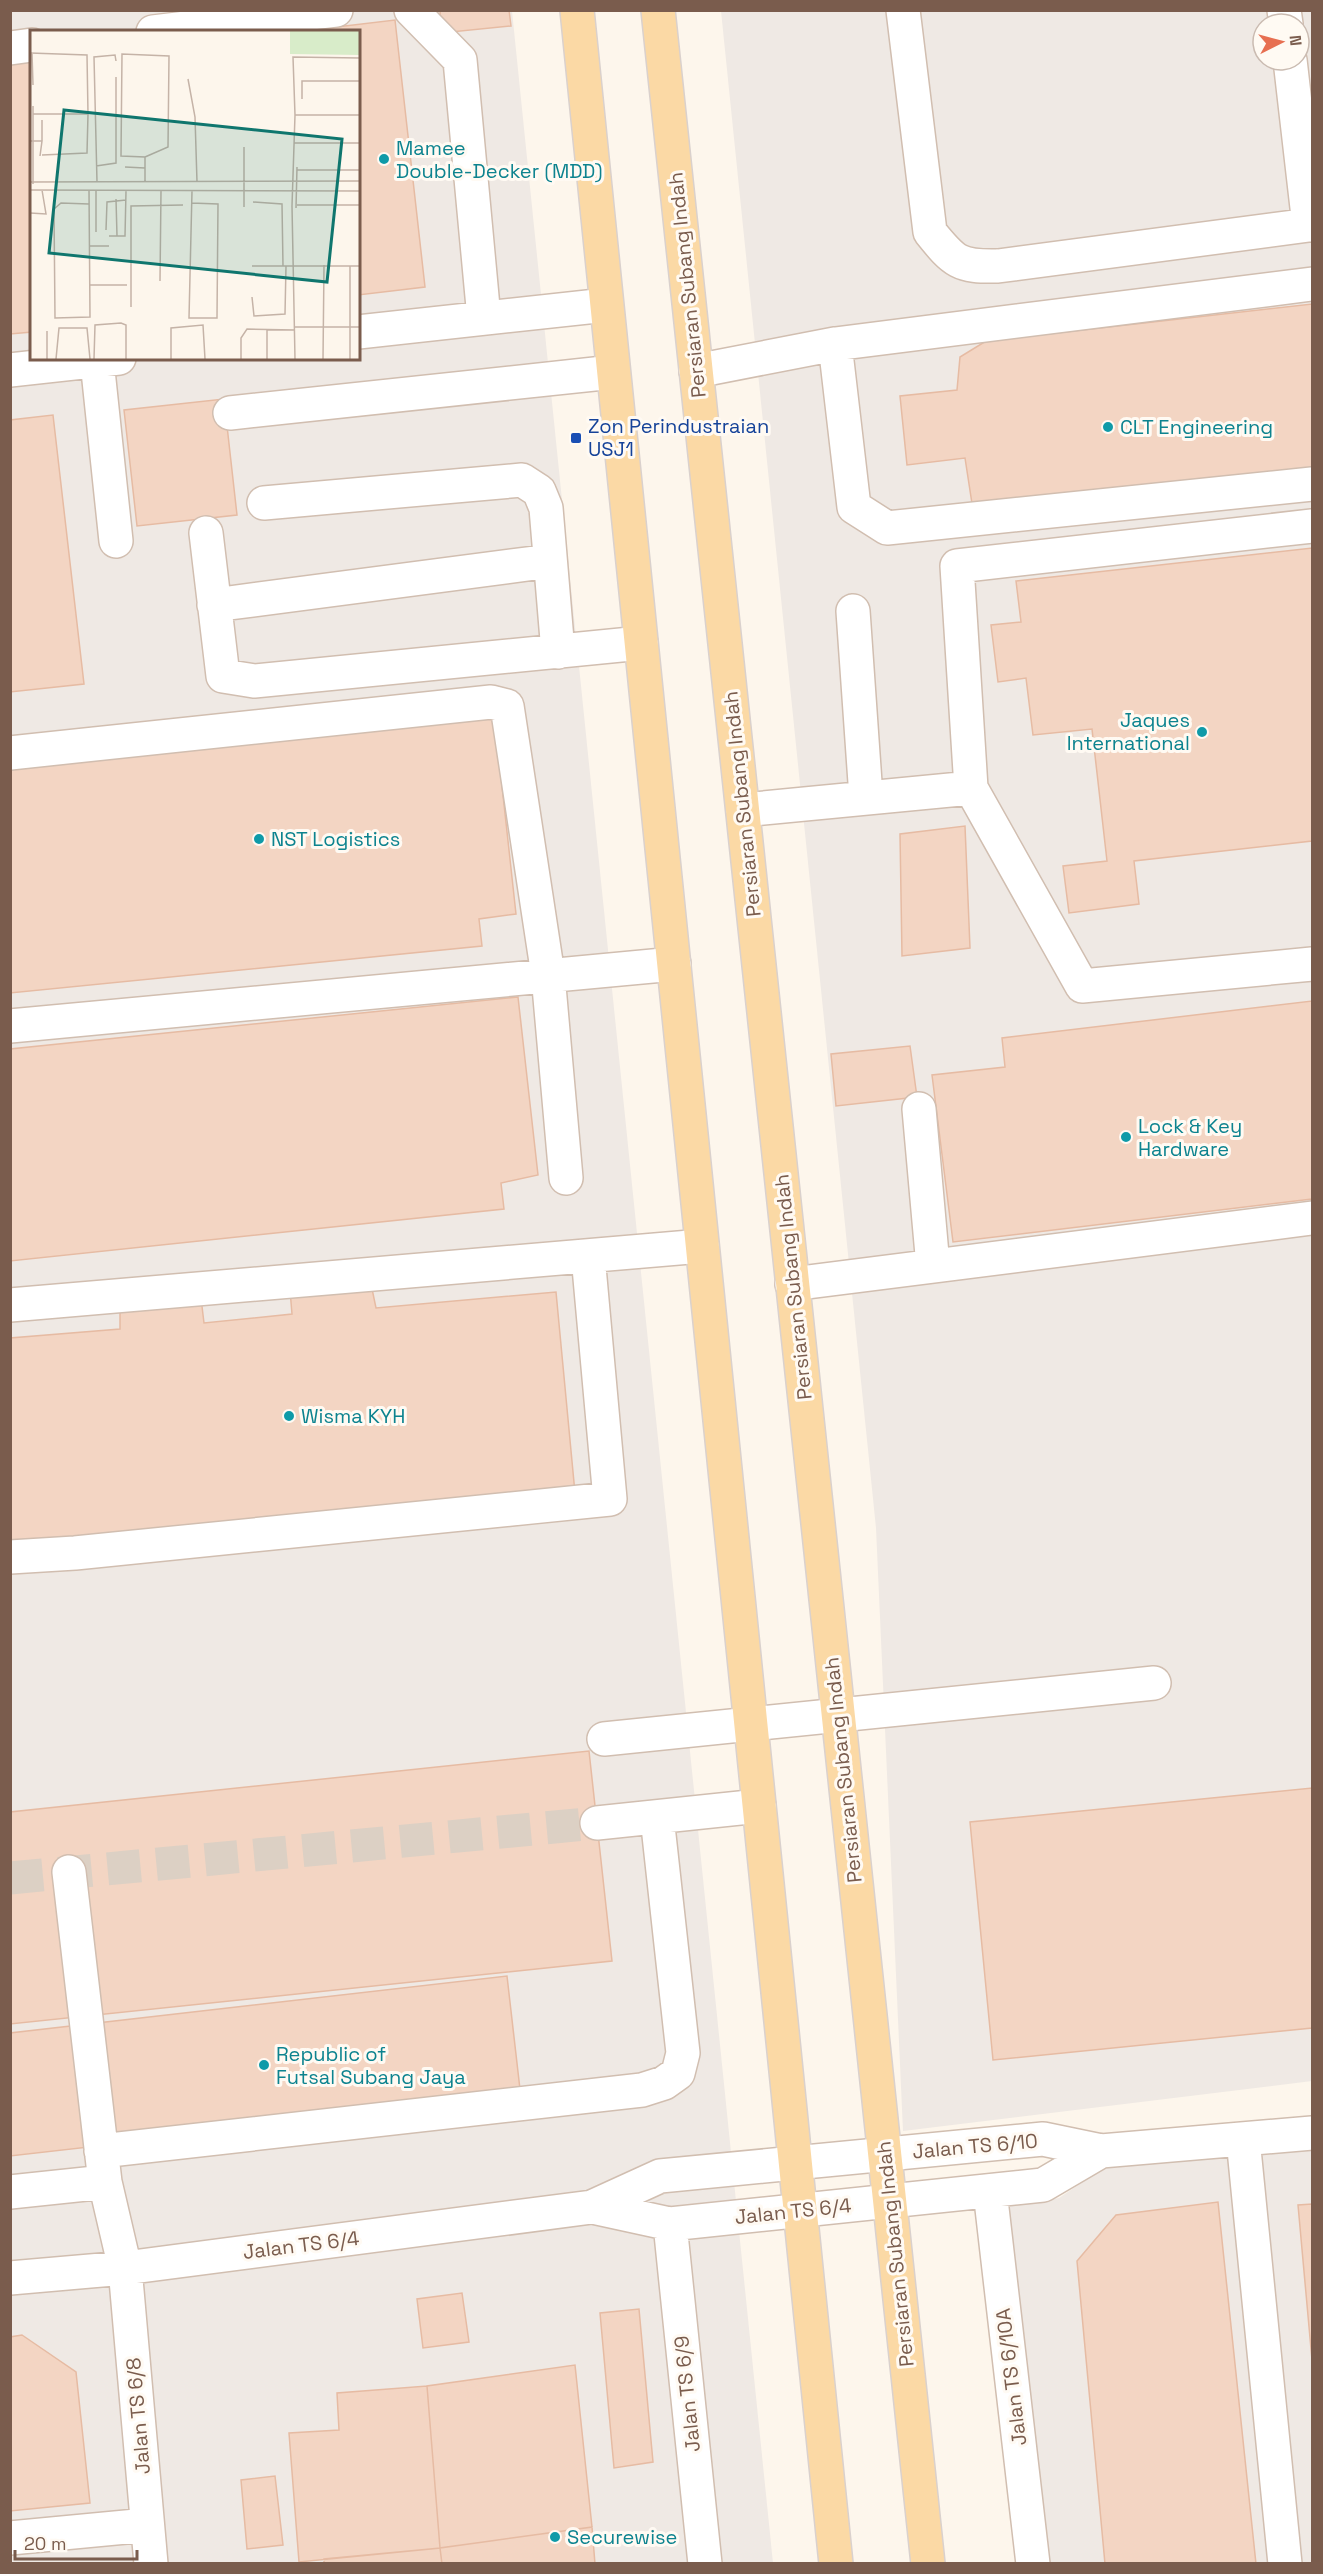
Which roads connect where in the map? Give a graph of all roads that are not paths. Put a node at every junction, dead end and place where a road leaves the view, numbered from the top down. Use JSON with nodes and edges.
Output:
{"nodes":[{"id":1,"x":336,"y":10,"type":"edge"},
{"id":2,"x":411,"y":10,"type":"edge"},
{"id":3,"x":577,"y":10,"type":"edge"},
{"id":4,"x":658,"y":10,"type":"edge"},
{"id":5,"x":903,"y":10,"type":"edge"},
{"id":6,"x":170,"y":30,"type":"edge"},
{"id":7,"x":30,"y":45,"type":"edge"},
{"id":8,"x":10,"y":48,"type":"edge"},
{"id":9,"x":1292,"y":72,"type":"edge"},
{"id":10,"x":1311,"y":225,"type":"edge"},
{"id":11,"x":1312,"y":284,"type":"edge"},
{"id":12,"x":606,"y":305,"type":"junction"},
{"id":13,"x":484,"y":318,"type":"junction"},
{"id":14,"x":360,"y":332,"type":"edge"},
{"id":15,"x":835,"y":344,"type":"junction"},
{"id":16,"x":108,"y":360,"type":"edge"},
{"id":17,"x":10,"y":370,"type":"edge"},
{"id":18,"x":696,"y":371,"type":"junction"},
{"id":19,"x":613,"y":372,"type":"junction"},
{"id":20,"x":230,"y":413,"type":"dead end"},
{"id":21,"x":1312,"y":484,"type":"edge"},
{"id":22,"x":264,"y":503,"type":"dead end"},
{"id":23,"x":1312,"y":526,"type":"edge"},
{"id":24,"x":206,"y":533,"type":"dead end"},
{"id":25,"x":116,"y":541,"type":"dead end"},
{"id":26,"x":550,"y":561,"type":"junction"},
{"id":27,"x":214,"y":605,"type":"junction"},
{"id":28,"x":853,"y":611,"type":"dead end"},
{"id":29,"x":641,"y":643,"type":"junction"},
{"id":30,"x":558,"y":652,"type":"junction"},
{"id":31,"x":10,"y":753,"type":"edge"},
{"id":32,"x":971,"y":788,"type":"junction"},
{"id":33,"x":866,"y":797,"type":"junction"},
{"id":34,"x":742,"y":810,"type":"junction"},
{"id":35,"x":674,"y":964,"type":"junction"},
{"id":36,"x":1312,"y":964,"type":"edge"},
{"id":37,"x":548,"y":975,"type":"junction"},
{"id":38,"x":10,"y":1026,"type":"edge"},
{"id":39,"x":919,"y":1109,"type":"dead end"},
{"id":40,"x":566,"y":1178,"type":"dead end"},
{"id":41,"x":1312,"y":1218,"type":"edge"},
{"id":42,"x":702,"y":1246,"type":"junction"},
{"id":43,"x":588,"y":1256,"type":"junction"},
{"id":44,"x":933,"y":1266,"type":"junction"},
{"id":45,"x":792,"y":1284,"type":"junction"},
{"id":46,"x":10,"y":1305,"type":"edge"},
{"id":47,"x":10,"y":1557,"type":"edge"},
{"id":48,"x":1154,"y":1683,"type":"dead end"},
{"id":49,"x":838,"y":1715,"type":"junction"},
{"id":50,"x":751,"y":1725,"type":"junction"},
{"id":51,"x":604,"y":1739,"type":"dead end"},
{"id":52,"x":759,"y":1806,"type":"junction"},
{"id":53,"x":657,"y":1816,"type":"junction"},
{"id":54,"x":597,"y":1823,"type":"tunnel mouth"},
{"id":55,"x":69,"y":1872,"type":"dead end"},
{"id":56,"x":1312,"y":2133,"type":"edge"},
{"id":57,"x":1243,"y":2139,"type":"junction"},
{"id":58,"x":1101,"y":2151,"type":"junction"},
{"id":59,"x":884,"y":2153,"type":"junction"},
{"id":60,"x":795,"y":2164,"type":"junction"},
{"id":61,"x":103,"y":2166,"type":"junction"},
{"id":62,"x":990,"y":2191,"type":"junction"},
{"id":63,"x":10,"y":2192,"type":"edge"},
{"id":64,"x":889,"y":2202,"type":"junction"},
{"id":65,"x":591,"y":2207,"type":"junction"},
{"id":66,"x":800,"y":2210,"type":"junction"},
{"id":67,"x":670,"y":2224,"type":"junction"},
{"id":68,"x":125,"y":2268,"type":"junction"},
{"id":69,"x":10,"y":2278,"type":"edge"},
{"id":70,"x":147,"y":2525,"type":"junction"},
{"id":71,"x":10,"y":2538,"type":"edge"},
{"id":72,"x":151,"y":2564,"type":"edge"},
{"id":73,"x":705,"y":2564,"type":"edge"},
{"id":74,"x":836,"y":2564,"type":"edge"},
{"id":75,"x":928,"y":2564,"type":"edge"},
{"id":76,"x":1033,"y":2564,"type":"edge"},
{"id":77,"x":1285,"y":2564,"type":"edge"}],
"edges":[{"from":1,"to":6,"type":"street"},
{"from":2,"to":13,"type":"street"},
{"from":3,"to":12,"type":"main road"},
{"from":4,"to":18,"type":"main road","name":"Persiaran Subang Indah"},
{"from":5,"to":10,"type":"street"},
{"from":7,"to":8,"type":"street"},
{"from":9,"to":10,"type":"street"},
{"from":11,"to":15,"type":"street"},
{"from":12,"to":13,"type":"street"},
{"from":12,"to":19,"type":"main road"},
{"from":13,"to":14,"type":"street"},
{"from":15,"to":18,"type":"street"},
{"from":15,"to":21,"type":"street"},
{"from":16,"to":17,"type":"street"},
{"from":16,"to":25,"type":"street"},
{"from":18,"to":34,"type":"main road","name":"Persiaran Subang Indah"},
{"from":19,"to":20,"type":"street"},
{"from":19,"to":29,"type":"main road"},
{"from":22,"to":26,"type":"street"},
{"from":23,"to":32,"type":"street"},
{"from":24,"to":27,"type":"street"},
{"from":26,"to":27,"type":"street"},
{"from":26,"to":30,"type":"street"},
{"from":27,"to":30,"type":"street"},
{"from":28,"to":33,"type":"street"},
{"from":29,"to":30,"type":"street"},
{"from":29,"to":35,"type":"main road"},
{"from":31,"to":37,"type":"street"},
{"from":32,"to":33,"type":"street"},
{"from":32,"to":36,"type":"street"},
{"from":33,"to":34,"type":"street"},
{"from":34,"to":45,"type":"main road","name":"Persiaran Subang Indah"},
{"from":35,"to":37,"type":"street"},
{"from":35,"to":42,"type":"main road"},
{"from":37,"to":38,"type":"street"},
{"from":37,"to":40,"type":"street"},
{"from":39,"to":44,"type":"street"},
{"from":41,"to":44,"type":"street"},
{"from":42,"to":43,"type":"street"},
{"from":42,"to":50,"type":"main road"},
{"from":43,"to":46,"type":"street"},
{"from":43,"to":47,"type":"street"},
{"from":44,"to":45,"type":"street"},
{"from":45,"to":49,"type":"main road","name":"Persiaran Subang Indah"},
{"from":48,"to":49,"type":"street"},
{"from":49,"to":50,"type":"street"},
{"from":49,"to":59,"type":"main road","name":"Persiaran Subang Indah"},
{"from":50,"to":51,"type":"street"},
{"from":50,"to":52,"type":"main road"},
{"from":52,"to":53,"type":"street"},
{"from":52,"to":60,"type":"main road"},
{"from":53,"to":54,"type":"street"},
{"from":53,"to":61,"type":"street"},
{"from":55,"to":61,"type":"street","name":"Jalan TS 6/8"},
{"from":56,"to":57,"type":"street","name":"Jalan TS 6/10"},
{"from":57,"to":58,"type":"street","name":"Jalan TS 6/10"},
{"from":57,"to":77,"type":"street"},
{"from":58,"to":59,"type":"street","name":"Jalan TS 6/10"},
{"from":58,"to":62,"type":"street","name":"Jalan TS 6/10"},
{"from":59,"to":60,"type":"street","name":"Jalan TS 6/4"},
{"from":59,"to":64,"type":"main road","name":"Persiaran Subang Indah"},
{"from":60,"to":65,"type":"street","name":"Jalan TS 6/4"},
{"from":60,"to":66,"type":"main road"},
{"from":61,"to":63,"type":"street"},
{"from":61,"to":68,"type":"street","name":"Jalan TS 6/8"},
{"from":62,"to":64,"type":"street","name":"Jalan TS 6/10"},
{"from":62,"to":76,"type":"street","name":"Jalan TS 6/10A"},
{"from":64,"to":66,"type":"street","name":"Jalan TS 6/4"},
{"from":64,"to":75,"type":"main road","name":"Persiaran Subang Indah"},
{"from":65,"to":67,"type":"street","name":"Jalan TS 6/4"},
{"from":65,"to":68,"type":"street","name":"Jalan TS 6/4"},
{"from":66,"to":67,"type":"street","name":"Jalan TS 6/4"},
{"from":66,"to":74,"type":"main road"},
{"from":67,"to":73,"type":"street","name":"Jalan TS 6/9"},
{"from":68,"to":69,"type":"street","name":"Jalan TS 6/4"},
{"from":68,"to":70,"type":"street","name":"Jalan TS 6/8"},
{"from":70,"to":71,"type":"street"},
{"from":70,"to":72,"type":"street","name":"Jalan TS 6/8"}]}
